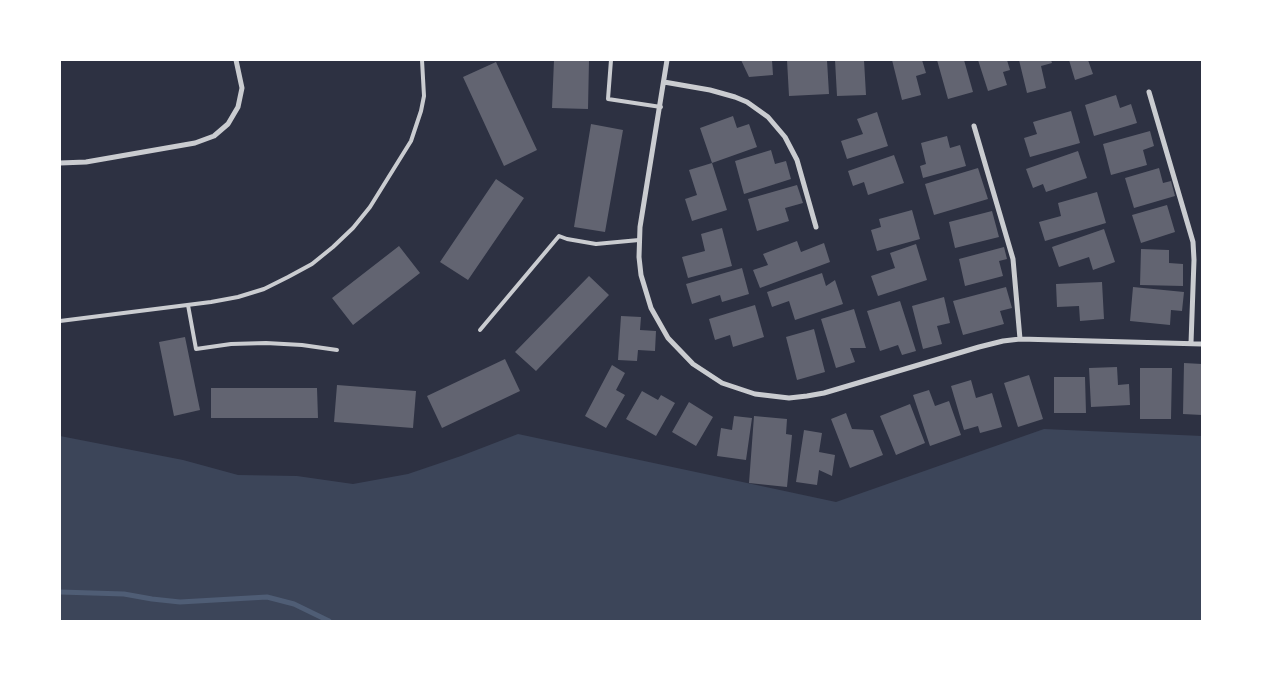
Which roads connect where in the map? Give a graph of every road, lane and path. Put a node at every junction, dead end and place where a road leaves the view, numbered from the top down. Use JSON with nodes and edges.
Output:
{"nodes":[{"id":1,"x":236,"y":60,"type":"edge"},
{"id":2,"x":422,"y":60,"type":"edge"},
{"id":3,"x":611,"y":60,"type":"edge"},
{"id":4,"x":667,"y":60,"type":"edge"},
{"id":5,"x":664,"y":82,"type":"junction"},
{"id":6,"x":1149,"y":92,"type":"dead end"},
{"id":7,"x":660,"y":107,"type":"junction"},
{"id":8,"x":974,"y":126,"type":"dead end"},
{"id":9,"x":60,"y":163,"type":"edge"},
{"id":10,"x":816,"y":227,"type":"dead end"},
{"id":11,"x":639,"y":240,"type":"junction"},
{"id":12,"x":188,"y":305,"type":"junction"},
{"id":13,"x":60,"y":321,"type":"edge"},
{"id":14,"x":480,"y":330,"type":"dead end"},
{"id":15,"x":1020,"y":339,"type":"junction"},
{"id":16,"x":1191,"y":343,"type":"junction"},
{"id":17,"x":1202,"y":344,"type":"edge"},
{"id":18,"x":337,"y":350,"type":"dead end"}],
"edges":[{"from":1,"to":9,"type":"street"},
{"from":2,"to":12,"type":"lane"},
{"from":3,"to":7,"type":"lane"},
{"from":4,"to":5,"type":"street"},
{"from":5,"to":7,"type":"street"},
{"from":5,"to":10,"type":"street"},
{"from":6,"to":16,"type":"street"},
{"from":7,"to":11,"type":"street"},
{"from":8,"to":15,"type":"street"},
{"from":11,"to":14,"type":"lane"},
{"from":11,"to":15,"type":"street"},
{"from":12,"to":13,"type":"lane"},
{"from":12,"to":18,"type":"lane"},
{"from":15,"to":16,"type":"street"},
{"from":16,"to":17,"type":"street"}]}
